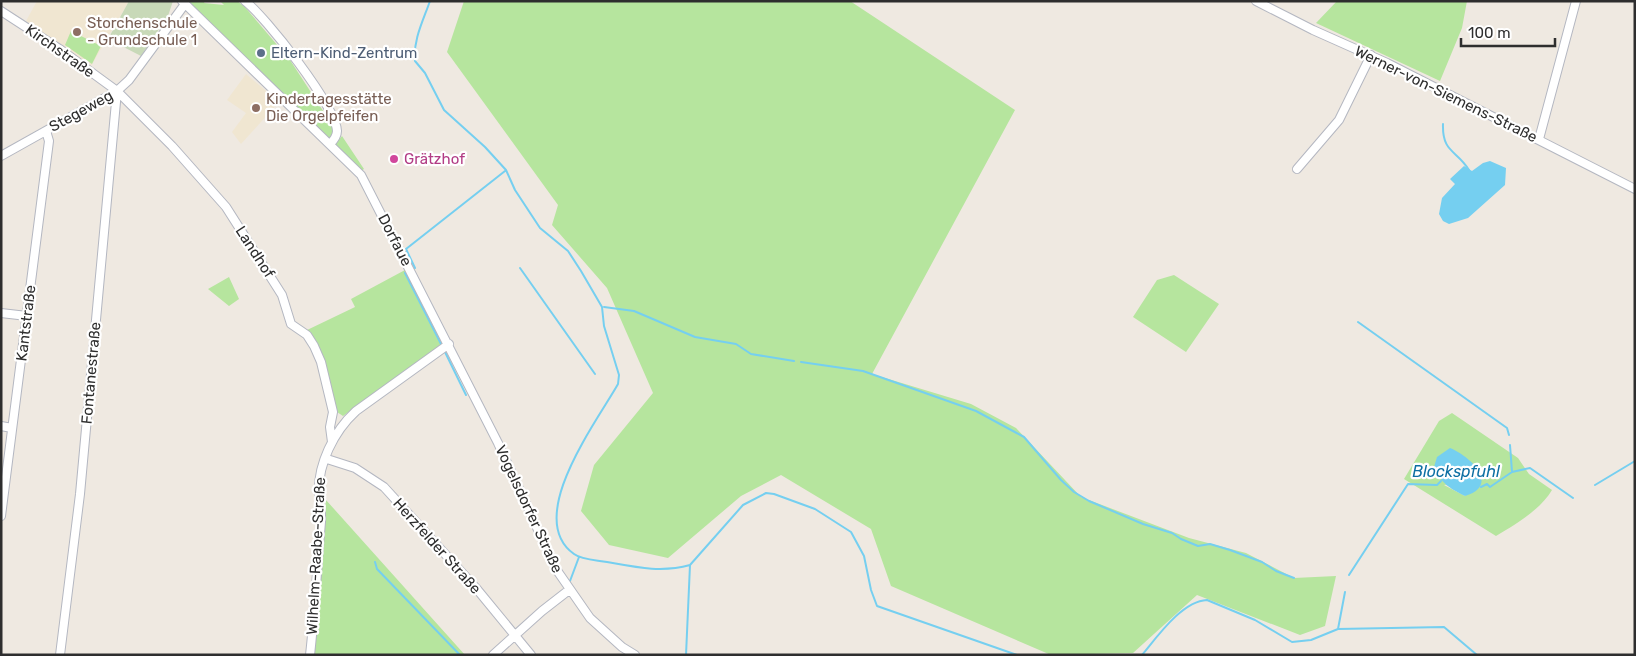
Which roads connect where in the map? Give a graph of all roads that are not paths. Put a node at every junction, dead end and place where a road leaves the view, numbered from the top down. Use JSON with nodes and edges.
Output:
{"nodes":[{"id":1,"x":245,"y":1,"type":"edge"},
{"id":2,"x":1256,"y":1,"type":"edge"},
{"id":3,"x":1576,"y":1,"type":"edge"},
{"id":4,"x":183,"y":2,"type":"edge"},
{"id":5,"x":1,"y":11,"type":"edge"},
{"id":6,"x":1371,"y":55,"type":"junction"},
{"id":7,"x":117,"y":91,"type":"junction"},
{"id":8,"x":46,"y":131,"type":"junction"},
{"id":9,"x":1539,"y":139,"type":"junction"},
{"id":10,"x":330,"y":144,"type":"junction"},
{"id":11,"x":1,"y":156,"type":"edge"},
{"id":12,"x":1297,"y":169,"type":"dead end"},
{"id":13,"x":1635,"y":189,"type":"edge"},
{"id":14,"x":1,"y":313,"type":"edge"},
{"id":15,"x":27,"y":316,"type":"junction"},
{"id":16,"x":449,"y":344,"type":"junction"},
{"id":17,"x":1,"y":426,"type":"edge"},
{"id":18,"x":12,"y":428,"type":"junction"},
{"id":19,"x":332,"y":442,"type":"junction"},
{"id":20,"x":326,"y":459,"type":"junction"},
{"id":21,"x":1,"y":516,"type":"edge"},
{"id":22,"x":569,"y":590,"type":"junction"},
{"id":23,"x":515,"y":634,"type":"junction"},
{"id":24,"x":622,"y":646,"type":"junction"},
{"id":25,"x":60,"y":655,"type":"edge"},
{"id":26,"x":310,"y":655,"type":"edge"},
{"id":27,"x":493,"y":655,"type":"edge"},
{"id":28,"x":532,"y":655,"type":"edge"},
{"id":29,"x":618,"y":655,"type":"edge"},
{"id":30,"x":635,"y":655,"type":"edge"}],
"edges":[{"from":1,"to":10,"type":"street"},
{"from":2,"to":6,"type":"street","name":"Werner-von-Siemens-Straße"},
{"from":3,"to":9,"type":"street"},
{"from":4,"to":7,"type":"street","name":"Stegeweg"},
{"from":4,"to":10,"type":"street","name":"Dorfaue"},
{"from":5,"to":7,"type":"street","name":"Kirchstraße"},
{"from":6,"to":9,"type":"street","name":"Werner-von-Siemens-Straße"},
{"from":6,"to":12,"type":"street"},
{"from":7,"to":8,"type":"street","name":"Stegeweg"},
{"from":7,"to":19,"type":"street","name":"Landhof"},
{"from":7,"to":25,"type":"street","name":"Fontanestraße"},
{"from":8,"to":11,"type":"street","name":"Stegeweg"},
{"from":8,"to":15,"type":"street","name":"Kantstraße"},
{"from":9,"to":13,"type":"street","name":"Werner-von-Siemens-Straße"},
{"from":10,"to":16,"type":"street","name":"Dorfaue"},
{"from":14,"to":15,"type":"street"},
{"from":15,"to":18,"type":"street","name":"Kantstraße"},
{"from":16,"to":19,"type":"street"},
{"from":16,"to":22,"type":"street","name":"Vogelsdorfer Straße"},
{"from":17,"to":18,"type":"street"},
{"from":18,"to":21,"type":"street","name":"Kantstraße"},
{"from":19,"to":20,"type":"street","name":"Wilhelm-Raabe-Straße"},
{"from":20,"to":23,"type":"street","name":"Herzfelder Straße"},
{"from":20,"to":26,"type":"street","name":"Wilhelm-Raabe-Straße"},
{"from":22,"to":23,"type":"street"},
{"from":22,"to":24,"type":"street","name":"Vogelsdorfer Straße"},
{"from":23,"to":27,"type":"street"},
{"from":23,"to":28,"type":"street","name":"Herzfelder Straße"},
{"from":24,"to":29,"type":"street"},
{"from":24,"to":30,"type":"street","name":"Vogelsdorfer Straße"}]}
